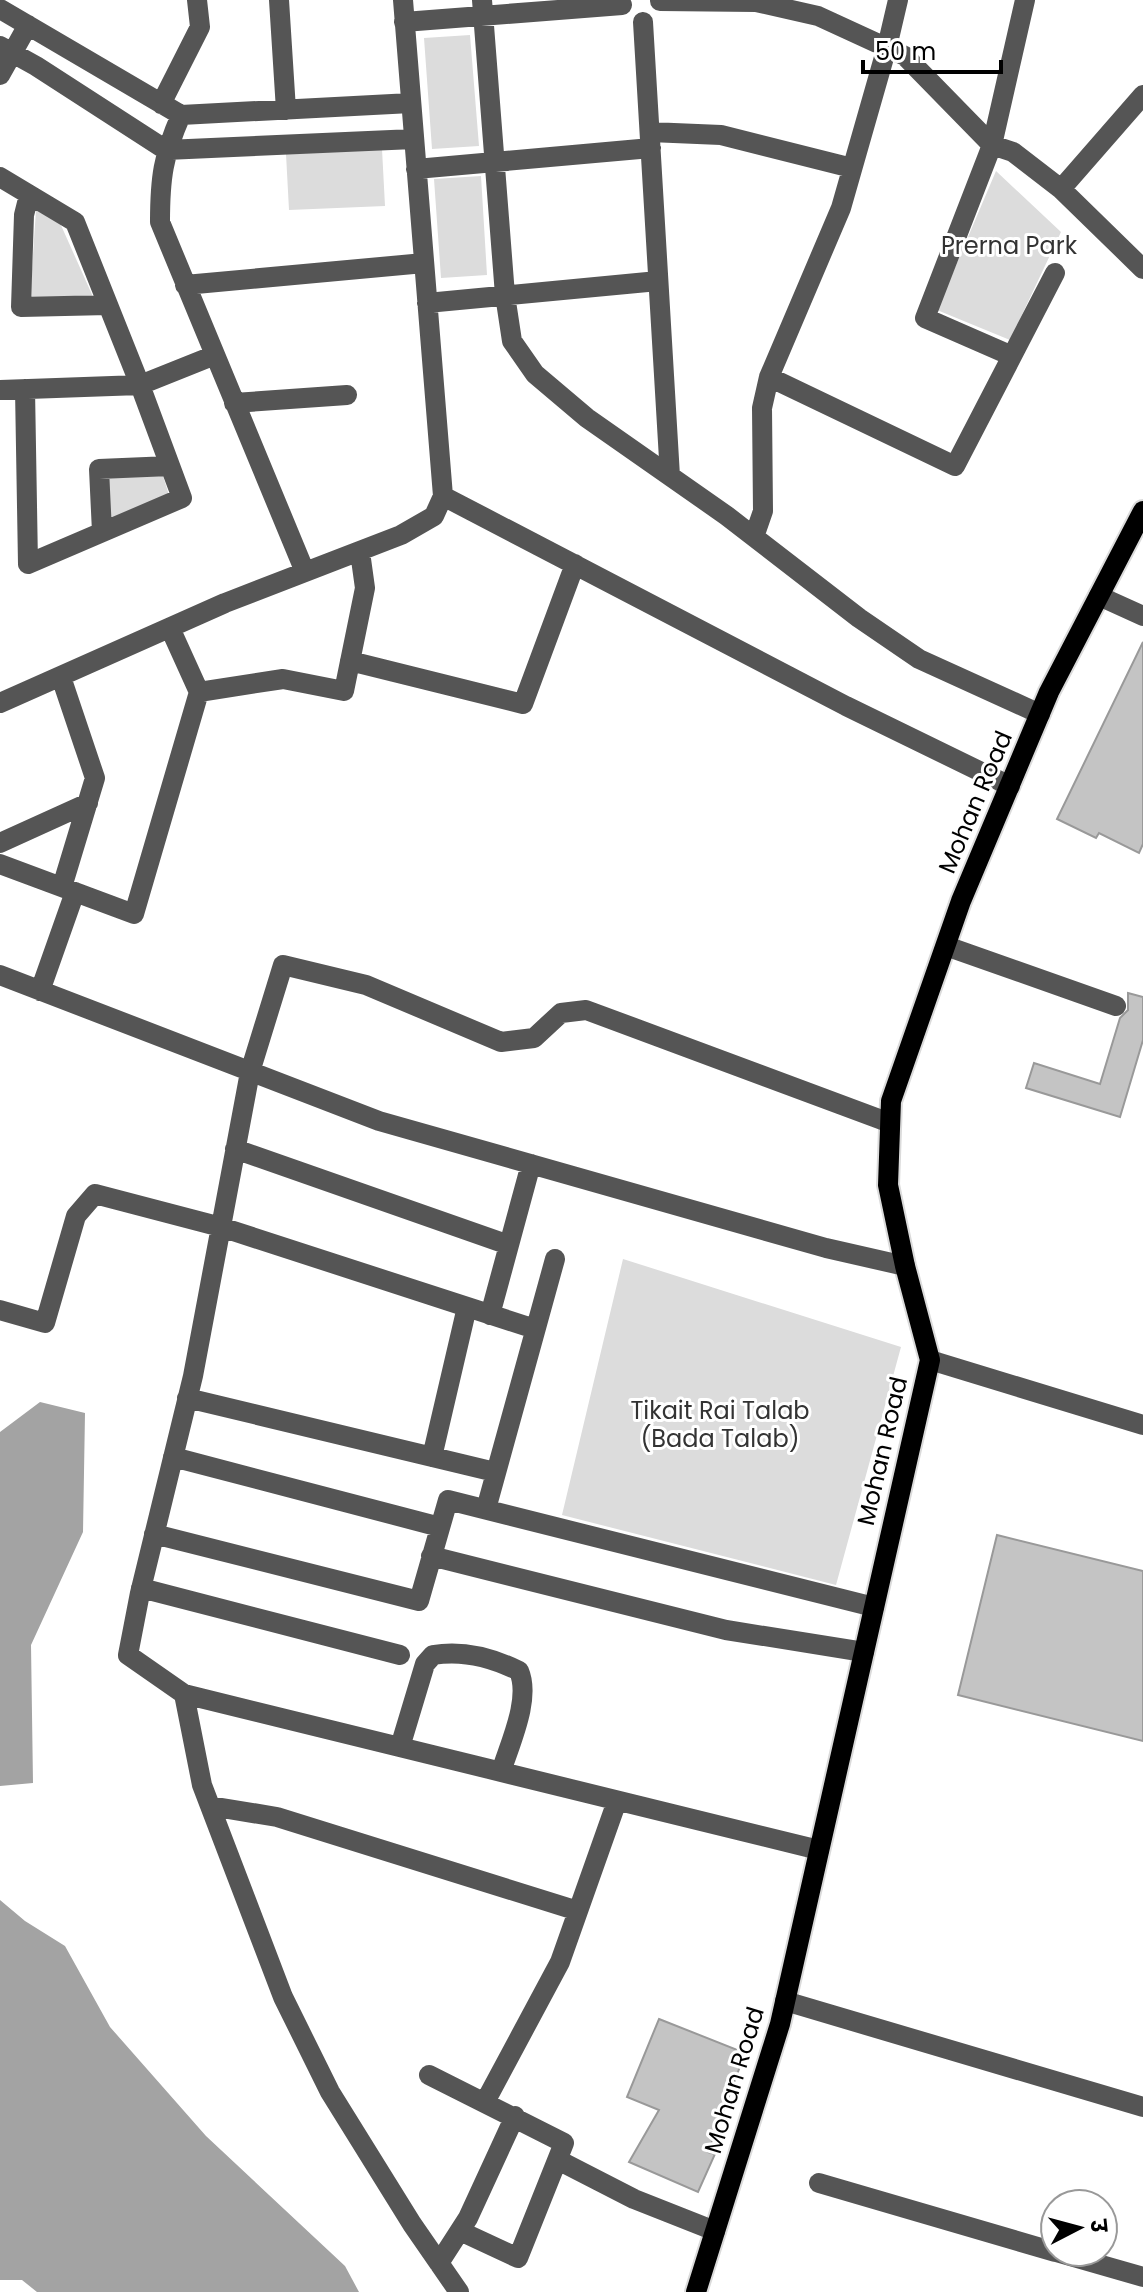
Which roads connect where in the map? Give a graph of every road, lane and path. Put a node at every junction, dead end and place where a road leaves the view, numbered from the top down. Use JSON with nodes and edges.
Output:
{"nodes":[{"id":1,"x":197,"y":0,"type":"edge"},
{"id":2,"x":279,"y":0,"type":"edge"},
{"id":3,"x":403,"y":0,"type":"edge"},
{"id":4,"x":660,"y":0,"type":"edge"},
{"id":5,"x":898,"y":0,"type":"edge"},
{"id":6,"x":1025,"y":0,"type":"edge"},
{"id":7,"x":757,"y":1,"type":"edge"},
{"id":8,"x":623,"y":3,"type":"edge"},
{"id":9,"x":483,"y":8,"type":"edge"},
{"id":10,"x":0,"y":9,"type":"edge"},
{"id":11,"x":404,"y":22,"type":"junction"},
{"id":12,"x":643,"y":22,"type":"junction"},
{"id":13,"x":28,"y":25,"type":"junction"},
{"id":14,"x":887,"y":47,"type":"junction"},
{"id":15,"x":6,"y":50,"type":"edge"},
{"id":16,"x":0,"y":75,"type":"edge"},
{"id":17,"x":1143,"y":95,"type":"edge"},
{"id":18,"x":411,"y":103,"type":"junction"},
{"id":19,"x":161,"y":104,"type":"junction"},
{"id":20,"x":286,"y":110,"type":"junction"},
{"id":21,"x":181,"y":115,"type":"junction"},
{"id":22,"x":414,"y":139,"type":"junction"},
{"id":23,"x":650,"y":140,"type":"junction"},
{"id":24,"x":992,"y":145,"type":"junction"},
{"id":25,"x":166,"y":150,"type":"junction"},
{"id":26,"x":495,"y":162,"type":"junction"},
{"id":27,"x":852,"y":168,"type":"junction"},
{"id":28,"x":416,"y":169,"type":"junction"},
{"id":29,"x":0,"y":177,"type":"edge"},
{"id":30,"x":1061,"y":189,"type":"junction"},
{"id":31,"x":29,"y":195,"type":"junction"},
{"id":32,"x":424,"y":263,"type":"junction"},
{"id":33,"x":1143,"y":269,"type":"edge"},
{"id":34,"x":1055,"y":273,"type":"dead end"},
{"id":35,"x":658,"y":281,"type":"junction"},
{"id":36,"x":185,"y":285,"type":"junction"},
{"id":37,"x":505,"y":295,"type":"junction"},
{"id":38,"x":427,"y":303,"type":"junction"},
{"id":39,"x":108,"y":305,"type":"junction"},
{"id":40,"x":215,"y":355,"type":"junction"},
{"id":41,"x":1012,"y":356,"type":"junction"},
{"id":42,"x":769,"y":377,"type":"junction"},
{"id":43,"x":140,"y":385,"type":"junction"},
{"id":44,"x":25,"y":389,"type":"junction"},
{"id":45,"x":0,"y":390,"type":"edge"},
{"id":46,"x":347,"y":395,"type":"dead end"},
{"id":47,"x":234,"y":403,"type":"junction"},
{"id":48,"x":170,"y":466,"type":"junction"},
{"id":49,"x":670,"y":476,"type":"junction"},
{"id":50,"x":443,"y":496,"type":"junction"},
{"id":51,"x":1143,"y":511,"type":"edge"},
{"id":52,"x":102,"y":532,"type":"junction"},
{"id":53,"x":754,"y":537,"type":"junction"},
{"id":54,"x":360,"y":552,"type":"junction"},
{"id":55,"x":575,"y":564,"type":"junction"},
{"id":56,"x":305,"y":572,"type":"junction"},
{"id":57,"x":1099,"y":596,"type":"junction"},
{"id":58,"x":1143,"y":616,"type":"edge"},
{"id":59,"x":170,"y":628,"type":"junction"},
{"id":60,"x":350,"y":661,"type":"junction"},
{"id":61,"x":61,"y":677,"type":"junction"},
{"id":62,"x":199,"y":692,"type":"junction"},
{"id":63,"x":0,"y":703,"type":"edge"},
{"id":64,"x":1040,"y":714,"type":"junction"},
{"id":65,"x":1010,"y":786,"type":"junction"},
{"id":66,"x":88,"y":803,"type":"junction"},
{"id":67,"x":0,"y":843,"type":"edge"},
{"id":68,"x":0,"y":864,"type":"edge"},
{"id":69,"x":68,"y":889,"type":"junction"},
{"id":70,"x":946,"y":946,"type":"junction"},
{"id":71,"x":0,"y":975,"type":"edge"},
{"id":72,"x":40,"y":991,"type":"junction"},
{"id":73,"x":1116,"y":1006,"type":"dead end"},
{"id":74,"x":250,"y":1072,"type":"junction"},
{"id":75,"x":890,"y":1123,"type":"junction"},
{"id":76,"x":235,"y":1149,"type":"junction"},
{"id":77,"x":531,"y":1164,"type":"junction"},
{"id":78,"x":221,"y":1227,"type":"junction"},
{"id":79,"x":509,"y":1245,"type":"junction"},
{"id":80,"x":555,"y":1259,"type":"dead end"},
{"id":81,"x":905,"y":1266,"type":"junction"},
{"id":82,"x":467,"y":1307,"type":"junction"},
{"id":83,"x":0,"y":1310,"type":"edge"},
{"id":84,"x":490,"y":1315,"type":"junction"},
{"id":85,"x":535,"y":1329,"type":"junction"},
{"id":86,"x":930,"y":1360,"type":"junction"},
{"id":87,"x":187,"y":1398,"type":"junction"},
{"id":88,"x":1143,"y":1425,"type":"edge"},
{"id":89,"x":173,"y":1457,"type":"junction"},
{"id":90,"x":432,"y":1457,"type":"junction"},
{"id":91,"x":495,"y":1472,"type":"junction"},
{"id":92,"x":486,"y":1509,"type":"junction"},
{"id":93,"x":440,"y":1527,"type":"junction"},
{"id":94,"x":154,"y":1534,"type":"junction"},
{"id":95,"x":431,"y":1556,"type":"junction"},
{"id":96,"x":141,"y":1588,"type":"junction"},
{"id":97,"x":874,"y":1607,"type":"junction"},
{"id":98,"x":864,"y":1652,"type":"junction"},
{"id":99,"x":400,"y":1655,"type":"dead end"},
{"id":100,"x":184,"y":1694,"type":"junction"},
{"id":101,"x":400,"y":1747,"type":"junction"},
{"id":102,"x":501,"y":1772,"type":"junction"},
{"id":103,"x":617,"y":1801,"type":"junction"},
{"id":104,"x":210,"y":1806,"type":"junction"},
{"id":105,"x":819,"y":1850,"type":"junction"},
{"id":106,"x":578,"y":1911,"type":"junction"},
{"id":107,"x":785,"y":2001,"type":"junction"},
{"id":108,"x":429,"y":2075,"type":"dead end"},
{"id":109,"x":485,"y":2102,"type":"junction"},
{"id":110,"x":1143,"y":2107,"type":"edge"},
{"id":111,"x":515,"y":2116,"type":"junction"},
{"id":112,"x":558,"y":2160,"type":"junction"},
{"id":113,"x":819,"y":2183,"type":"dead end"},
{"id":114,"x":460,"y":2231,"type":"junction"},
{"id":115,"x":715,"y":2231,"type":"junction"},
{"id":116,"x":1039,"y":2247,"type":"edge"},
{"id":117,"x":439,"y":2263,"type":"junction"},
{"id":118,"x":1112,"y":2268,"type":"edge"},
{"id":119,"x":1143,"y":2277,"type":"edge"},
{"id":120,"x":459,"y":2292,"type":"edge"},
{"id":121,"x":696,"y":2292,"type":"edge"}],
"edges":[{"from":1,"to":19,"type":"street"},
{"from":2,"to":20,"type":"street"},
{"from":3,"to":11,"type":"street"},
{"from":4,"to":7,"type":"street"},
{"from":4,"to":12,"type":"street"},
{"from":5,"to":14,"type":"street"},
{"from":6,"to":24,"type":"street"},
{"from":7,"to":14,"type":"street"},
{"from":8,"to":9,"type":"street"},
{"from":8,"to":12,"type":"street"},
{"from":9,"to":11,"type":"street"},
{"from":9,"to":26,"type":"street"},
{"from":10,"to":13,"type":"street"},
{"from":11,"to":18,"type":"street"},
{"from":12,"to":23,"type":"street"},
{"from":13,"to":15,"type":"street"},
{"from":13,"to":19,"type":"street"},
{"from":14,"to":24,"type":"street"},
{"from":14,"to":27,"type":"street"},
{"from":15,"to":16,"type":"street"},
{"from":15,"to":25,"type":"street"},
{"from":17,"to":30,"type":"street"},
{"from":18,"to":20,"type":"street"},
{"from":18,"to":22,"type":"street"},
{"from":19,"to":21,"type":"street"},
{"from":20,"to":21,"type":"street"},
{"from":21,"to":25,"type":"street"},
{"from":22,"to":25,"type":"street"},
{"from":22,"to":28,"type":"street"},
{"from":23,"to":26,"type":"street"},
{"from":23,"to":27,"type":"street"},
{"from":23,"to":35,"type":"street"},
{"from":24,"to":30,"type":"street"},
{"from":24,"to":41,"type":"street"},
{"from":25,"to":36,"type":"street"},
{"from":26,"to":28,"type":"street"},
{"from":26,"to":37,"type":"street"},
{"from":27,"to":42,"type":"street"},
{"from":28,"to":32,"type":"street"},
{"from":29,"to":31,"type":"street"},
{"from":30,"to":33,"type":"street"},
{"from":31,"to":39,"type":"street"},
{"from":31,"to":39,"type":"street"},
{"from":32,"to":36,"type":"street"},
{"from":32,"to":38,"type":"street"},
{"from":34,"to":41,"type":"street"},
{"from":35,"to":37,"type":"street"},
{"from":35,"to":49,"type":"street"},
{"from":36,"to":40,"type":"street"},
{"from":37,"to":38,"type":"street"},
{"from":37,"to":49,"type":"street"},
{"from":38,"to":50,"type":"street"},
{"from":39,"to":43,"type":"street"},
{"from":40,"to":43,"type":"street"},
{"from":40,"to":47,"type":"street"},
{"from":41,"to":42,"type":"street"},
{"from":42,"to":53,"type":"street"},
{"from":43,"to":44,"type":"street"},
{"from":43,"to":48,"type":"street"},
{"from":44,"to":45,"type":"street"},
{"from":44,"to":52,"type":"street"},
{"from":46,"to":47,"type":"street"},
{"from":47,"to":56,"type":"street"},
{"from":48,"to":52,"type":"street"},
{"from":48,"to":52,"type":"street"},
{"from":49,"to":53,"type":"street"},
{"from":50,"to":54,"type":"street"},
{"from":50,"to":55,"type":"street"},
{"from":51,"to":57,"type":"main road","name":"Mohan Road"},
{"from":53,"to":64,"type":"street"},
{"from":54,"to":56,"type":"street"},
{"from":54,"to":60,"type":"street"},
{"from":55,"to":60,"type":"street"},
{"from":55,"to":65,"type":"street"},
{"from":56,"to":59,"type":"street"},
{"from":57,"to":58,"type":"street"},
{"from":57,"to":64,"type":"main road","name":"Mohan Road"},
{"from":59,"to":61,"type":"street"},
{"from":59,"to":62,"type":"street"},
{"from":60,"to":62,"type":"street"},
{"from":61,"to":63,"type":"street"},
{"from":61,"to":66,"type":"street"},
{"from":62,"to":69,"type":"street"},
{"from":64,"to":65,"type":"main road","name":"Mohan Road"},
{"from":65,"to":70,"type":"main road","name":"Mohan Road"},
{"from":66,"to":67,"type":"street"},
{"from":66,"to":69,"type":"street"},
{"from":68,"to":69,"type":"street"},
{"from":69,"to":72,"type":"street"},
{"from":70,"to":73,"type":"street"},
{"from":70,"to":75,"type":"main road","name":"Mohan Road"},
{"from":71,"to":72,"type":"street"},
{"from":72,"to":74,"type":"street"},
{"from":74,"to":75,"type":"street"},
{"from":74,"to":76,"type":"street"},
{"from":74,"to":77,"type":"street"},
{"from":75,"to":81,"type":"main road","name":"Mohan Road"},
{"from":76,"to":78,"type":"street"},
{"from":76,"to":79,"type":"street"},
{"from":77,"to":79,"type":"street"},
{"from":77,"to":81,"type":"street"},
{"from":78,"to":82,"type":"street"},
{"from":78,"to":83,"type":"street"},
{"from":78,"to":87,"type":"street"},
{"from":79,"to":84,"type":"street"},
{"from":80,"to":85,"type":"street"},
{"from":81,"to":86,"type":"main road","name":"Mohan Road"},
{"from":82,"to":84,"type":"street"},
{"from":82,"to":90,"type":"street"},
{"from":84,"to":85,"type":"street"},
{"from":85,"to":91,"type":"street"},
{"from":86,"to":88,"type":"street"},
{"from":86,"to":97,"type":"main road","name":"Mohan Road"},
{"from":87,"to":89,"type":"street"},
{"from":87,"to":90,"type":"street"},
{"from":89,"to":93,"type":"street"},
{"from":89,"to":94,"type":"street"},
{"from":90,"to":91,"type":"street"},
{"from":91,"to":92,"type":"street"},
{"from":92,"to":93,"type":"street"},
{"from":92,"to":97,"type":"street"},
{"from":93,"to":95,"type":"street"},
{"from":94,"to":95,"type":"street"},
{"from":94,"to":96,"type":"street"},
{"from":95,"to":98,"type":"street"},
{"from":96,"to":99,"type":"street"},
{"from":96,"to":100,"type":"street"},
{"from":97,"to":98,"type":"main road","name":"Mohan Road"},
{"from":98,"to":105,"type":"main road","name":"Mohan Road"},
{"from":100,"to":101,"type":"street"},
{"from":100,"to":104,"type":"street"},
{"from":101,"to":102,"type":"street"},
{"from":101,"to":102,"type":"street"},
{"from":102,"to":103,"type":"street"},
{"from":103,"to":105,"type":"street"},
{"from":103,"to":106,"type":"street"},
{"from":104,"to":106,"type":"street"},
{"from":104,"to":117,"type":"street"},
{"from":105,"to":107,"type":"main road","name":"Mohan Road"},
{"from":106,"to":109,"type":"street"},
{"from":107,"to":110,"type":"street"},
{"from":107,"to":115,"type":"main road","name":"Mohan Road"},
{"from":108,"to":109,"type":"street"},
{"from":109,"to":111,"type":"street"},
{"from":111,"to":112,"type":"street"},
{"from":111,"to":114,"type":"street"},
{"from":112,"to":114,"type":"street"},
{"from":112,"to":115,"type":"street"},
{"from":113,"to":116,"type":"street"},
{"from":114,"to":117,"type":"street"},
{"from":115,"to":121,"type":"main road","name":"Mohan Road"},
{"from":117,"to":120,"type":"street"},
{"from":118,"to":119,"type":"street"}]}
